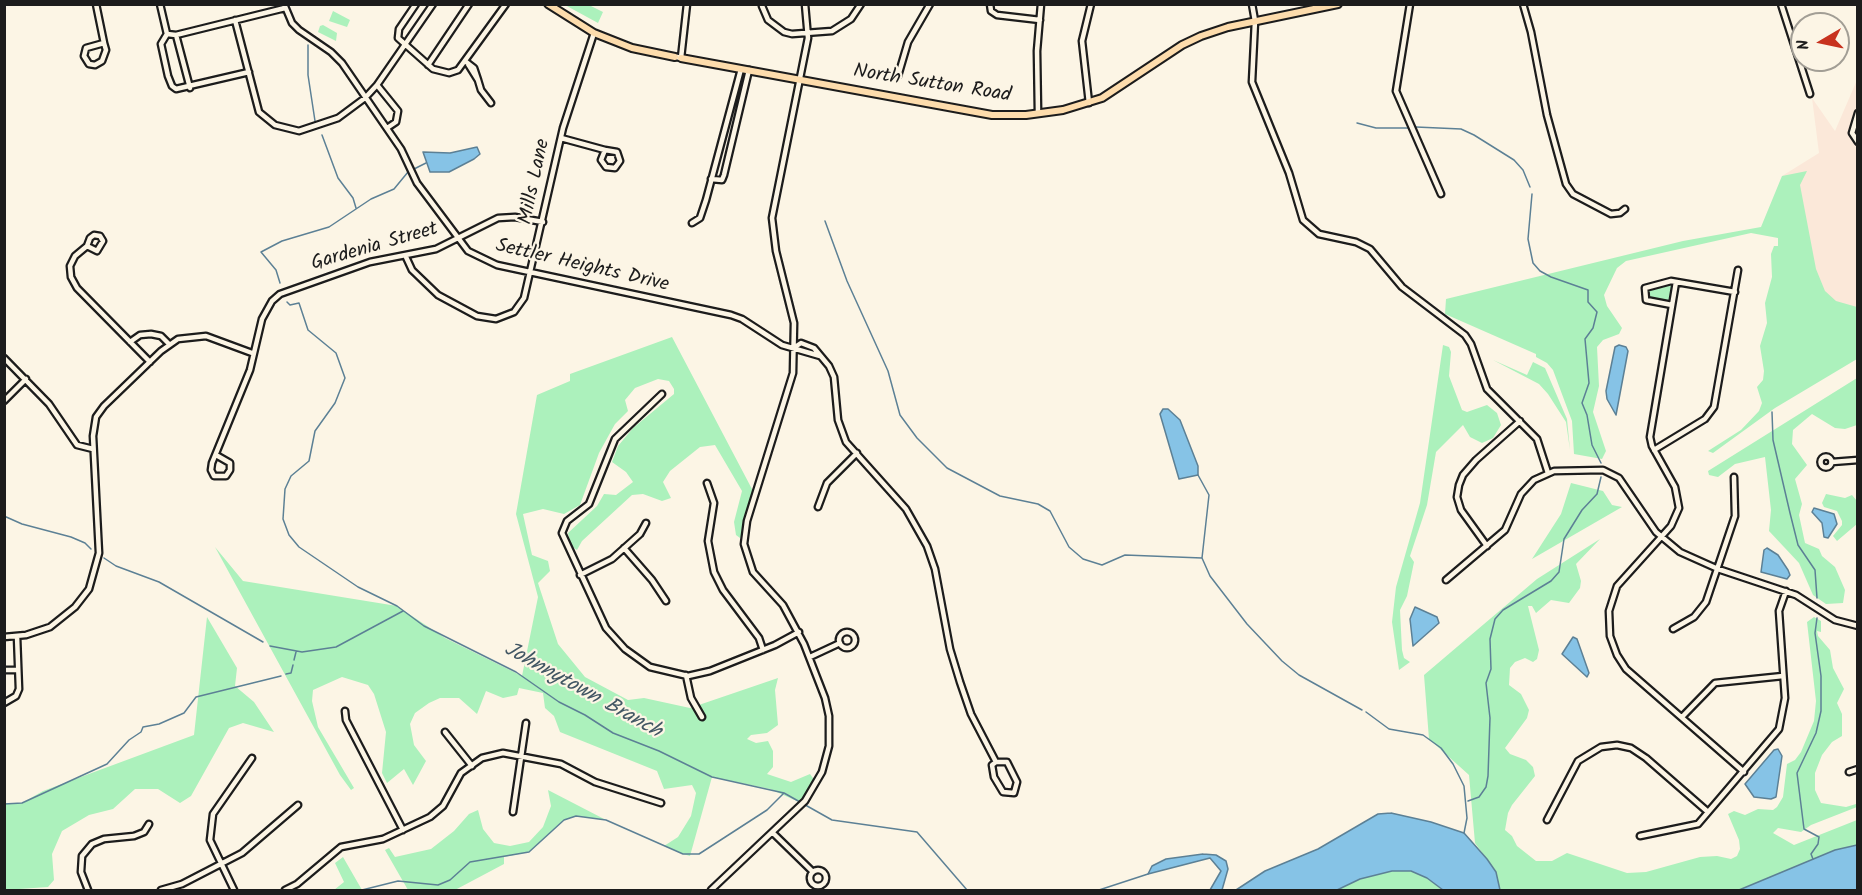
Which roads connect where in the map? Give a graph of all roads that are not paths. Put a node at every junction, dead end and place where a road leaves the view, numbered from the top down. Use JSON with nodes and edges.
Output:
{"nodes":[{"id":1,"x":96,"y":4,"type":"edge"},
{"id":2,"x":160,"y":4,"type":"edge"},
{"id":3,"x":416,"y":4,"type":"edge"},
{"id":4,"x":433,"y":4,"type":"edge"},
{"id":5,"x":470,"y":4,"type":"edge"},
{"id":6,"x":506,"y":4,"type":"edge"},
{"id":7,"x":548,"y":4,"type":"edge"},
{"id":8,"x":687,"y":4,"type":"edge"},
{"id":9,"x":805,"y":4,"type":"edge"},
{"id":10,"x":861,"y":4,"type":"edge"},
{"id":11,"x":930,"y":4,"type":"edge"},
{"id":12,"x":990,"y":4,"type":"edge"},
{"id":13,"x":1041,"y":4,"type":"edge"},
{"id":14,"x":1091,"y":4,"type":"edge"},
{"id":15,"x":1252,"y":4,"type":"edge"},
{"id":16,"x":1338,"y":4,"type":"edge"},
{"id":17,"x":1410,"y":4,"type":"edge"},
{"id":18,"x":1523,"y":4,"type":"edge"},
{"id":19,"x":1781,"y":4,"type":"edge"},
{"id":20,"x":285,"y":6,"type":"edge"},
{"id":21,"x":762,"y":6,"type":"edge"},
{"id":22,"x":235,"y":20,"type":"junction"},
{"id":23,"x":1040,"y":20,"type":"junction"},
{"id":24,"x":1255,"y":21,"type":"junction"},
{"id":25,"x":594,"y":33,"type":"junction"},
{"id":26,"x":808,"y":33,"type":"junction"},
{"id":27,"x":167,"y":34,"type":"junction"},
{"id":28,"x":176,"y":35,"type":"junction"},
{"id":29,"x":104,"y":43,"type":"junction"},
{"id":30,"x":405,"y":45,"type":"junction"},
{"id":31,"x":678,"y":57,"type":"junction"},
{"id":32,"x":467,"y":62,"type":"junction"},
{"id":33,"x":428,"y":65,"type":"junction"},
{"id":34,"x":741,"y":69,"type":"junction"},
{"id":35,"x":749,"y":70,"type":"junction"},
{"id":36,"x":249,"y":72,"type":"junction"},
{"id":37,"x":898,"y":76,"type":"dead end"},
{"id":38,"x":801,"y":80,"type":"junction"},
{"id":39,"x":377,"y":85,"type":"junction"},
{"id":40,"x":190,"y":88,"type":"junction"},
{"id":41,"x":1810,"y":94,"type":"dead end"},
{"id":42,"x":365,"y":98,"type":"junction"},
{"id":43,"x":491,"y":103,"type":"dead end"},
{"id":44,"x":1089,"y":103,"type":"junction"},
{"id":45,"x":1038,"y":113,"type":"junction"},
{"id":46,"x":1857,"y":113,"type":"edge"},
{"id":47,"x":387,"y":128,"type":"junction"},
{"id":48,"x":561,"y":138,"type":"junction"},
{"id":49,"x":1857,"y":142,"type":"edge"},
{"id":50,"x":605,"y":150,"type":"junction"},
{"id":51,"x":711,"y":179,"type":"junction"},
{"id":52,"x":1441,"y":194,"type":"dead end"},
{"id":53,"x":1625,"y":209,"type":"dead end"},
{"id":54,"x":543,"y":222,"type":"junction"},
{"id":55,"x":692,"y":223,"type":"dead end"},
{"id":56,"x":457,"y":240,"type":"junction"},
{"id":57,"x":87,"y":246,"type":"dead end"},
{"id":58,"x":406,"y":257,"type":"junction"},
{"id":59,"x":1738,"y":270,"type":"dead end"},
{"id":60,"x":531,"y":273,"type":"junction"},
{"id":61,"x":1676,"y":282,"type":"junction"},
{"id":62,"x":1734,"y":292,"type":"junction"},
{"id":63,"x":1672,"y":305,"type":"junction"},
{"id":64,"x":130,"y":342,"type":"junction"},
{"id":65,"x":168,"y":344,"type":"junction"},
{"id":66,"x":795,"y":347,"type":"junction"},
{"id":67,"x":252,"y":353,"type":"junction"},
{"id":68,"x":4,"y":358,"type":"edge"},
{"id":69,"x":150,"y":362,"type":"junction"},
{"id":70,"x":26,"y":379,"type":"junction"},
{"id":71,"x":662,"y":394,"type":"dead end"},
{"id":72,"x":4,"y":401,"type":"edge"},
{"id":73,"x":1520,"y":421,"type":"junction"},
{"id":74,"x":93,"y":449,"type":"junction"},
{"id":75,"x":1654,"y":450,"type":"junction"},
{"id":76,"x":857,"y":453,"type":"junction"},
{"id":77,"x":216,"y":455,"type":"junction"},
{"id":78,"x":1857,"y":460,"type":"edge"},
{"id":79,"x":1832,"y":462,"type":"dead end"},
{"id":80,"x":1548,"y":472,"type":"junction"},
{"id":81,"x":1734,"y":477,"type":"dead end"},
{"id":82,"x":707,"y":483,"type":"dead end"},
{"id":83,"x":819,"y":507,"type":"dead end"},
{"id":84,"x":646,"y":523,"type":"dead end"},
{"id":85,"x":1661,"y":538,"type":"junction"},
{"id":86,"x":1487,"y":546,"type":"junction"},
{"id":87,"x":624,"y":548,"type":"junction"},
{"id":88,"x":1718,"y":569,"type":"junction"},
{"id":89,"x":580,"y":575,"type":"junction"},
{"id":90,"x":1446,"y":580,"type":"dead end"},
{"id":91,"x":1786,"y":591,"type":"junction"},
{"id":92,"x":666,"y":601,"type":"dead end"},
{"id":93,"x":1857,"y":626,"type":"edge"},
{"id":94,"x":1673,"y":629,"type":"dead end"},
{"id":95,"x":799,"y":632,"type":"junction"},
{"id":96,"x":17,"y":636,"type":"junction"},
{"id":97,"x":4,"y":637,"type":"edge"},
{"id":98,"x":840,"y":643,"type":"dead end"},
{"id":99,"x":763,"y":650,"type":"junction"},
{"id":100,"x":810,"y":657,"type":"junction"},
{"id":101,"x":4,"y":670,"type":"edge"},
{"id":102,"x":18,"y":670,"type":"junction"},
{"id":103,"x":686,"y":675,"type":"junction"},
{"id":104,"x":1783,"y":676,"type":"junction"},
{"id":105,"x":4,"y":704,"type":"edge"},
{"id":106,"x":345,"y":711,"type":"dead end"},
{"id":107,"x":702,"y":717,"type":"dead end"},
{"id":108,"x":1682,"y":717,"type":"junction"},
{"id":109,"x":526,"y":723,"type":"dead end"},
{"id":110,"x":445,"y":732,"type":"dead end"},
{"id":111,"x":521,"y":756,"type":"junction"},
{"id":112,"x":252,"y":758,"type":"dead end"},
{"id":113,"x":996,"y":762,"type":"junction"},
{"id":114,"x":472,"y":766,"type":"junction"},
{"id":115,"x":1857,"y":769,"type":"edge"},
{"id":116,"x":1744,"y":772,"type":"junction"},
{"id":117,"x":1849,"y":772,"type":"dead end"},
{"id":118,"x":661,"y":803,"type":"dead end"},
{"id":119,"x":298,"y":805,"type":"dead end"},
{"id":120,"x":513,"y":812,"type":"dead end"},
{"id":121,"x":1708,"y":812,"type":"junction"},
{"id":122,"x":1547,"y":820,"type":"dead end"},
{"id":123,"x":149,"y":824,"type":"dead end"},
{"id":124,"x":403,"y":830,"type":"junction"},
{"id":125,"x":773,"y":833,"type":"junction"},
{"id":126,"x":1640,"y":836,"type":"dead end"},
{"id":127,"x":220,"y":864,"type":"junction"},
{"id":128,"x":813,"y":872,"type":"dead end"},
{"id":129,"x":88,"y":891,"type":"edge"},
{"id":130,"x":161,"y":891,"type":"edge"},
{"id":131,"x":234,"y":891,"type":"edge"},
{"id":132,"x":285,"y":891,"type":"edge"},
{"id":133,"x":711,"y":891,"type":"edge"}],
"edges":[{"from":1,"to":29,"type":"street"},
{"from":2,"to":27,"type":"street"},
{"from":3,"to":30,"type":"street"},
{"from":4,"to":30,"type":"street"},
{"from":5,"to":33,"type":"street"},
{"from":6,"to":32,"type":"street"},
{"from":7,"to":25,"type":"main road","name":"North Sutton Road"},
{"from":8,"to":31,"type":"street"},
{"from":9,"to":26,"type":"street"},
{"from":10,"to":26,"type":"street"},
{"from":11,"to":37,"type":"street"},
{"from":12,"to":23,"type":"street"},
{"from":13,"to":23,"type":"street"},
{"from":14,"to":44,"type":"street"},
{"from":15,"to":24,"type":"street"},
{"from":16,"to":24,"type":"main road","name":"North Sutton Road"},
{"from":17,"to":52,"type":"street"},
{"from":18,"to":53,"type":"street"},
{"from":19,"to":41,"type":"street"},
{"from":20,"to":22,"type":"street"},
{"from":20,"to":42,"type":"street"},
{"from":21,"to":26,"type":"street"},
{"from":22,"to":28,"type":"street"},
{"from":22,"to":36,"type":"street"},
{"from":23,"to":45,"type":"street"},
{"from":24,"to":44,"type":"main road","name":"North Sutton Road"},
{"from":24,"to":73,"type":"street"},
{"from":25,"to":31,"type":"main road","name":"North Sutton Road"},
{"from":25,"to":48,"type":"street","name":"Mills Lane"},
{"from":26,"to":38,"type":"street"},
{"from":27,"to":28,"type":"street"},
{"from":27,"to":40,"type":"street"},
{"from":28,"to":40,"type":"street"},
{"from":29,"to":29,"type":"street"},
{"from":30,"to":33,"type":"street"},
{"from":30,"to":39,"type":"street"},
{"from":31,"to":34,"type":"main road","name":"North Sutton Road"},
{"from":32,"to":33,"type":"street"},
{"from":32,"to":43,"type":"street"},
{"from":34,"to":35,"type":"main road","name":"North Sutton Road"},
{"from":34,"to":51,"type":"street"},
{"from":35,"to":38,"type":"main road","name":"North Sutton Road"},
{"from":35,"to":51,"type":"street"},
{"from":36,"to":40,"type":"street"},
{"from":36,"to":42,"type":"street"},
{"from":38,"to":45,"type":"main road","name":"North Sutton Road"},
{"from":38,"to":66,"type":"street"},
{"from":39,"to":42,"type":"street"},
{"from":39,"to":47,"type":"street"},
{"from":42,"to":47,"type":"street","name":"Settler Heights Drive"},
{"from":44,"to":45,"type":"main road","name":"North Sutton Road"},
{"from":46,"to":49,"type":"street"},
{"from":47,"to":56,"type":"street","name":"Settler Heights Drive"},
{"from":48,"to":50,"type":"street"},
{"from":48,"to":54,"type":"street","name":"Mills Lane"},
{"from":50,"to":50,"type":"street"},
{"from":51,"to":55,"type":"street"},
{"from":54,"to":56,"type":"street","name":"Gardenia Street"},
{"from":54,"to":60,"type":"street","name":"Mills Lane"},
{"from":56,"to":58,"type":"street","name":"Gardenia Street"},
{"from":56,"to":60,"type":"street","name":"Settler Heights Drive"},
{"from":57,"to":64,"type":"street"},
{"from":58,"to":60,"type":"street","name":"Mills Lane"},
{"from":58,"to":67,"type":"street","name":"Gardenia Street"},
{"from":59,"to":62,"type":"street"},
{"from":60,"to":66,"type":"street","name":"Settler Heights Drive"},
{"from":61,"to":62,"type":"street"},
{"from":61,"to":63,"type":"street"},
{"from":61,"to":63,"type":"street"},
{"from":62,"to":75,"type":"street"},
{"from":63,"to":75,"type":"street"},
{"from":64,"to":65,"type":"street"},
{"from":64,"to":69,"type":"street"},
{"from":65,"to":67,"type":"street"},
{"from":65,"to":69,"type":"street"},
{"from":66,"to":76,"type":"street","name":"Settler Heights Drive"},
{"from":66,"to":95,"type":"street"},
{"from":67,"to":77,"type":"street","name":"Gardenia Street"},
{"from":68,"to":70,"type":"street"},
{"from":69,"to":74,"type":"street"},
{"from":70,"to":72,"type":"street"},
{"from":70,"to":74,"type":"street"},
{"from":71,"to":89,"type":"street"},
{"from":73,"to":80,"type":"street"},
{"from":73,"to":86,"type":"street"},
{"from":74,"to":96,"type":"street"},
{"from":75,"to":85,"type":"street"},
{"from":76,"to":83,"type":"street"},
{"from":76,"to":113,"type":"street"},
{"from":77,"to":77,"type":"street"},
{"from":78,"to":79,"type":"street"},
{"from":80,"to":85,"type":"street"},
{"from":80,"to":86,"type":"street"},
{"from":81,"to":88,"type":"street"},
{"from":82,"to":99,"type":"street"},
{"from":84,"to":87,"type":"street"},
{"from":85,"to":88,"type":"street"},
{"from":85,"to":108,"type":"street"},
{"from":86,"to":90,"type":"street"},
{"from":87,"to":89,"type":"street"},
{"from":87,"to":92,"type":"street"},
{"from":88,"to":91,"type":"street"},
{"from":88,"to":94,"type":"street"},
{"from":89,"to":103,"type":"street"},
{"from":91,"to":93,"type":"street"},
{"from":91,"to":104,"type":"street"},
{"from":95,"to":99,"type":"street"},
{"from":95,"to":100,"type":"street"},
{"from":96,"to":97,"type":"street"},
{"from":96,"to":102,"type":"street"},
{"from":98,"to":100,"type":"street"},
{"from":99,"to":103,"type":"street"},
{"from":100,"to":125,"type":"street"},
{"from":101,"to":102,"type":"street"},
{"from":102,"to":105,"type":"street"},
{"from":103,"to":107,"type":"street"},
{"from":104,"to":108,"type":"street"},
{"from":104,"to":116,"type":"street"},
{"from":106,"to":124,"type":"street"},
{"from":108,"to":116,"type":"street"},
{"from":109,"to":111,"type":"street"},
{"from":110,"to":114,"type":"street"},
{"from":111,"to":114,"type":"street"},
{"from":111,"to":118,"type":"street"},
{"from":111,"to":120,"type":"street"},
{"from":112,"to":127,"type":"street"},
{"from":113,"to":113,"type":"street"},
{"from":114,"to":124,"type":"street"},
{"from":115,"to":117,"type":"street"},
{"from":116,"to":121,"type":"street"},
{"from":119,"to":127,"type":"street"},
{"from":121,"to":122,"type":"street"},
{"from":121,"to":126,"type":"street"},
{"from":123,"to":129,"type":"street"},
{"from":124,"to":132,"type":"street"},
{"from":125,"to":128,"type":"street"},
{"from":125,"to":133,"type":"street"},
{"from":127,"to":130,"type":"street"},
{"from":127,"to":131,"type":"street"}]}
